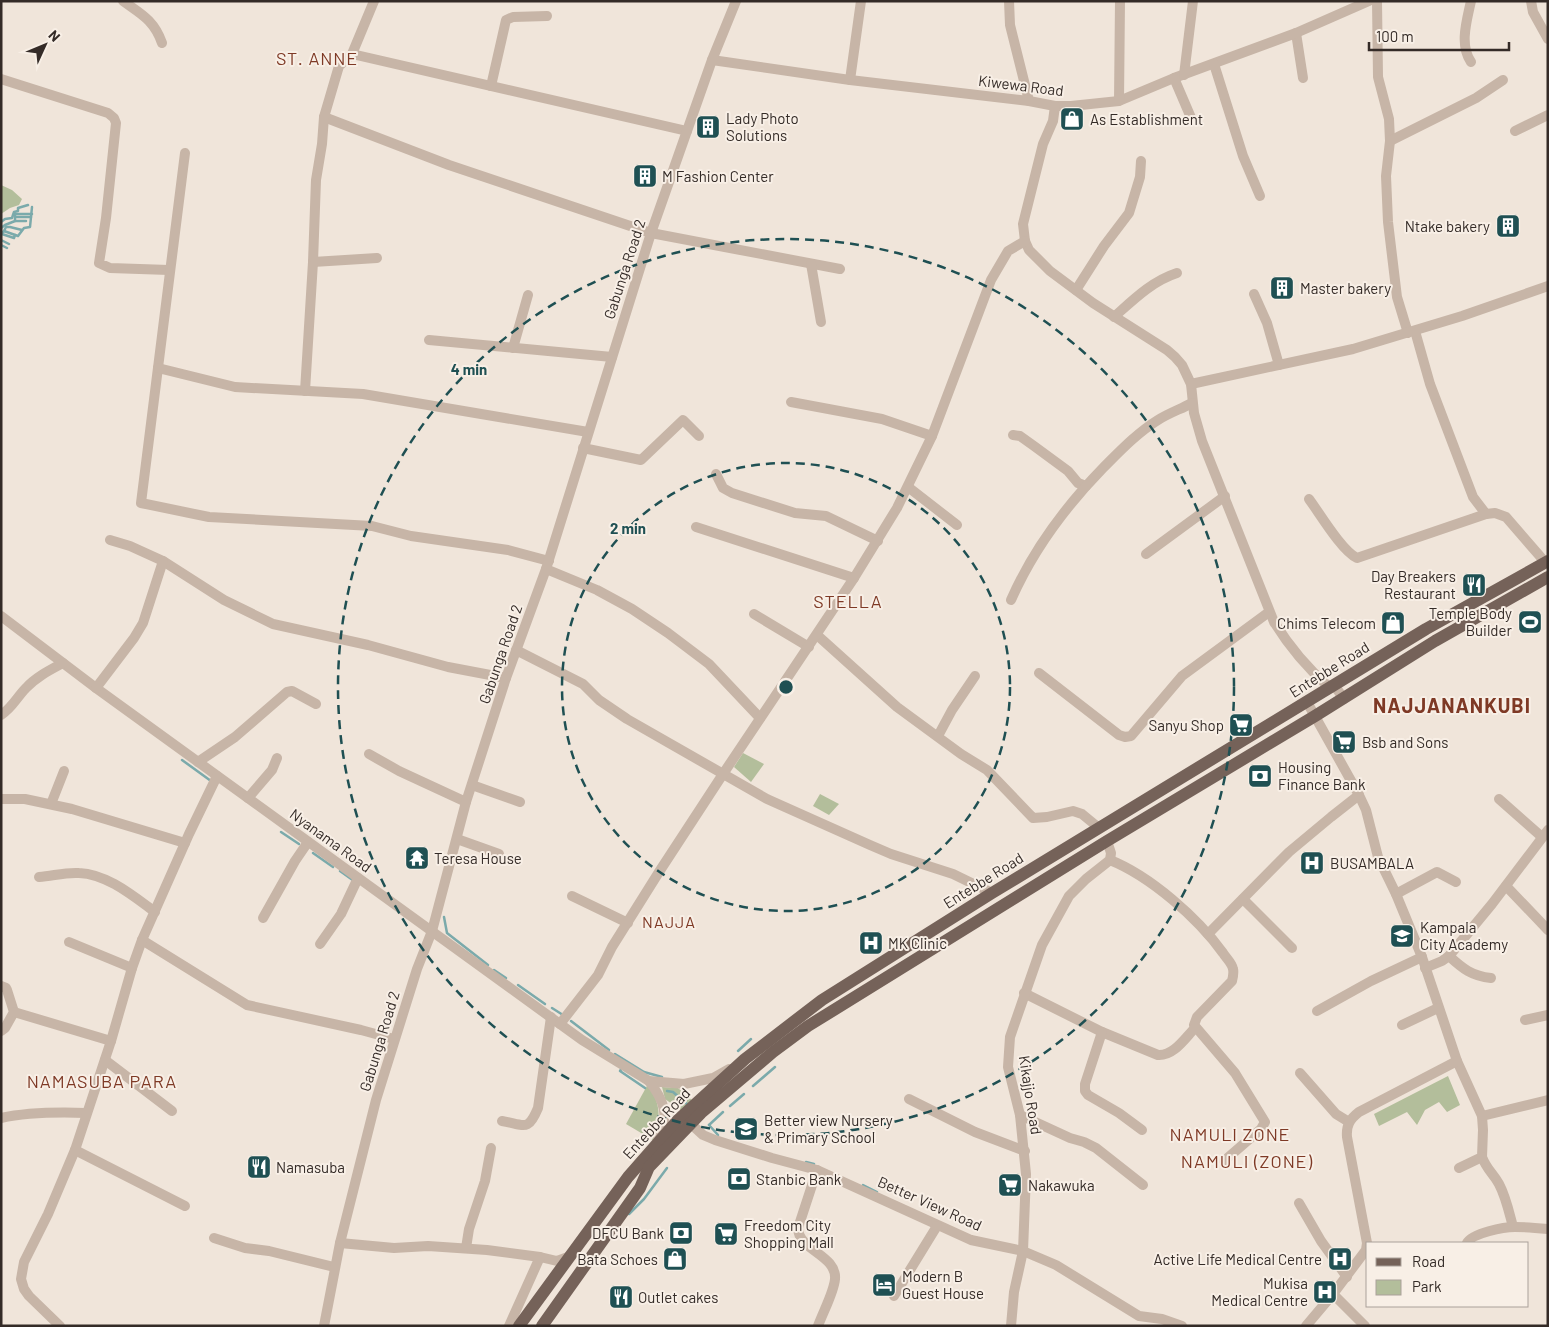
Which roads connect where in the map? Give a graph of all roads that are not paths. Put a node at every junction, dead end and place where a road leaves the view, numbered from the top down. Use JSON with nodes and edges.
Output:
{"nodes":[{"id":1,"x":122,"y":1,"type":"edge"},
{"id":2,"x":374,"y":1,"type":"edge"},
{"id":3,"x":736,"y":1,"type":"edge"},
{"id":4,"x":861,"y":1,"type":"edge"},
{"id":5,"x":1009,"y":1,"type":"edge"},
{"id":6,"x":1120,"y":1,"type":"edge"},
{"id":7,"x":1193,"y":1,"type":"edge"},
{"id":8,"x":1369,"y":1,"type":"edge"},
{"id":9,"x":1377,"y":1,"type":"edge"},
{"id":10,"x":1471,"y":1,"type":"edge"},
{"id":11,"x":1530,"y":1,"type":"edge"},
{"id":12,"x":547,"y":16,"type":"dead end"},
{"id":13,"x":1296,"y":33,"type":"junction"},
{"id":14,"x":1548,"y":39,"type":"edge"},
{"id":15,"x":162,"y":43,"type":"dead end"},
{"id":16,"x":352,"y":54,"type":"junction"},
{"id":17,"x":712,"y":60,"type":"junction"},
{"id":18,"x":1471,"y":62,"type":"dead end"},
{"id":19,"x":1214,"y":64,"type":"junction"},
{"id":20,"x":1179,"y":76,"type":"junction"},
{"id":21,"x":1303,"y":78,"type":"dead end"},
{"id":22,"x":1,"y":79,"type":"edge"},
{"id":23,"x":850,"y":80,"type":"junction"},
{"id":24,"x":1503,"y":80,"type":"dead end"},
{"id":25,"x":491,"y":86,"type":"junction"},
{"id":26,"x":1029,"y":101,"type":"junction"},
{"id":27,"x":1119,"y":101,"type":"junction"},
{"id":28,"x":1055,"y":106,"type":"junction"},
{"id":29,"x":1548,"y":116,"type":"edge"},
{"id":30,"x":324,"y":117,"type":"junction"},
{"id":31,"x":1192,"y":120,"type":"dead end"},
{"id":32,"x":1515,"y":130,"type":"dead end"},
{"id":33,"x":687,"y":131,"type":"junction"},
{"id":34,"x":1390,"y":141,"type":"junction"},
{"id":35,"x":185,"y":153,"type":"dead end"},
{"id":36,"x":1141,"y":160,"type":"dead end"},
{"id":37,"x":1260,"y":196,"type":"dead end"},
{"id":38,"x":651,"y":233,"type":"junction"},
{"id":39,"x":1024,"y":240,"type":"junction"},
{"id":40,"x":377,"y":258,"type":"dead end"},
{"id":41,"x":313,"y":262,"type":"junction"},
{"id":42,"x":811,"y":264,"type":"junction"},
{"id":43,"x":840,"y":269,"type":"dead end"},
{"id":44,"x":170,"y":270,"type":"junction"},
{"id":45,"x":1177,"y":273,"type":"dead end"},
{"id":46,"x":1548,"y":286,"type":"edge"},
{"id":47,"x":1076,"y":290,"type":"junction"},
{"id":48,"x":1254,"y":294,"type":"dead end"},
{"id":49,"x":528,"y":295,"type":"dead end"},
{"id":50,"x":1114,"y":316,"type":"junction"},
{"id":51,"x":821,"y":322,"type":"dead end"},
{"id":52,"x":1412,"y":332,"type":"junction"},
{"id":53,"x":429,"y":340,"type":"dead end"},
{"id":54,"x":513,"y":348,"type":"junction"},
{"id":55,"x":612,"y":357,"type":"junction"},
{"id":56,"x":1279,"y":365,"type":"junction"},
{"id":57,"x":158,"y":368,"type":"junction"},
{"id":58,"x":1191,"y":384,"type":"junction"},
{"id":59,"x":305,"y":391,"type":"junction"},
{"id":60,"x":791,"y":402,"type":"dead end"},
{"id":61,"x":1192,"y":403,"type":"junction"},
{"id":62,"x":588,"y":432,"type":"junction"},
{"id":63,"x":1012,"y":435,"type":"dead end"},
{"id":64,"x":699,"y":436,"type":"dead end"},
{"id":65,"x":932,"y":436,"type":"junction"},
{"id":66,"x":583,"y":448,"type":"junction"},
{"id":67,"x":716,"y":474,"type":"dead end"},
{"id":68,"x":1086,"y":486,"type":"junction"},
{"id":69,"x":908,"y":487,"type":"junction"},
{"id":70,"x":1224,"y":496,"type":"junction"},
{"id":71,"x":1309,"y":498,"type":"dead end"},
{"id":72,"x":1486,"y":514,"type":"junction"},
{"id":73,"x":957,"y":526,"type":"dead end"},
{"id":74,"x":696,"y":527,"type":"dead end"},
{"id":75,"x":110,"y":540,"type":"dead end"},
{"id":76,"x":878,"y":541,"type":"junction"},
{"id":77,"x":1146,"y":554,"type":"dead end"},
{"id":78,"x":163,"y":561,"type":"junction"},
{"id":79,"x":1546,"y":562,"type":"edge"},
{"id":80,"x":547,"y":565,"type":"junction"},
{"id":81,"x":1548,"y":577,"type":"edge"},
{"id":82,"x":854,"y":578,"type":"junction"},
{"id":83,"x":1011,"y":600,"type":"dead end"},
{"id":84,"x":1269,"y":612,"type":"junction"},
{"id":85,"x":754,"y":614,"type":"dead end"},
{"id":86,"x":1,"y":616,"type":"edge"},
{"id":87,"x":817,"y":635,"type":"junction"},
{"id":88,"x":809,"y":647,"type":"junction"},
{"id":89,"x":516,"y":650,"type":"junction"},
{"id":90,"x":63,"y":663,"type":"junction"},
{"id":91,"x":1039,"y":673,"type":"dead end"},
{"id":92,"x":975,"y":676,"type":"dead end"},
{"id":93,"x":506,"y":678,"type":"junction"},
{"id":94,"x":1334,"y":685,"type":"junction"},
{"id":95,"x":96,"y":688,"type":"junction"},
{"id":96,"x":1344,"y":699,"type":"junction"},
{"id":97,"x":1307,"y":702,"type":"junction"},
{"id":98,"x":316,"y":704,"type":"dead end"},
{"id":99,"x":1,"y":715,"type":"edge"},
{"id":100,"x":1315,"y":716,"type":"junction"},
{"id":101,"x":760,"y":718,"type":"junction"},
{"id":102,"x":938,"y":736,"type":"junction"},
{"id":103,"x":369,"y":754,"type":"dead end"},
{"id":104,"x":277,"y":758,"type":"dead end"},
{"id":105,"x":198,"y":762,"type":"junction"},
{"id":106,"x":64,"y":771,"type":"dead end"},
{"id":107,"x":723,"y":774,"type":"junction"},
{"id":108,"x":217,"y":776,"type":"junction"},
{"id":109,"x":472,"y":785,"type":"junction"},
{"id":110,"x":1360,"y":795,"type":"junction"},
{"id":111,"x":248,"y":798,"type":"junction"},
{"id":112,"x":1499,"y":799,"type":"dead end"},
{"id":113,"x":1,"y":800,"type":"edge"},
{"id":114,"x":466,"y":802,"type":"junction"},
{"id":115,"x":520,"y":802,"type":"dead end"},
{"id":116,"x":51,"y":804,"type":"junction"},
{"id":117,"x":1099,"y":828,"type":"junction"},
{"id":118,"x":1545,"y":834,"type":"edge"},
{"id":119,"x":457,"y":839,"type":"junction"},
{"id":120,"x":1107,"y":841,"type":"junction"},
{"id":121,"x":185,"y":842,"type":"junction"},
{"id":122,"x":308,"y":842,"type":"junction"},
{"id":123,"x":499,"y":854,"type":"dead end"},
{"id":124,"x":1106,"y":863,"type":"junction"},
{"id":125,"x":39,"y":877,"type":"dead end"},
{"id":126,"x":358,"y":878,"type":"junction"},
{"id":127,"x":1456,"y":882,"type":"dead end"},
{"id":128,"x":1506,"y":886,"type":"junction"},
{"id":129,"x":992,"y":893,"type":"junction"},
{"id":130,"x":1396,"y":894,"type":"junction"},
{"id":131,"x":572,"y":896,"type":"dead end"},
{"id":132,"x":1243,"y":899,"type":"junction"},
{"id":133,"x":155,"y":912,"type":"junction"},
{"id":134,"x":263,"y":918,"type":"dead end"},
{"id":135,"x":628,"y":923,"type":"junction"},
{"id":136,"x":1548,"y":930,"type":"edge"},
{"id":137,"x":432,"y":931,"type":"junction"},
{"id":138,"x":1208,"y":934,"type":"junction"},
{"id":139,"x":142,"y":940,"type":"junction"},
{"id":140,"x":69,"y":942,"type":"dead end"},
{"id":141,"x":320,"y":944,"type":"dead end"},
{"id":142,"x":1292,"y":948,"type":"dead end"},
{"id":143,"x":1422,"y":956,"type":"junction"},
{"id":144,"x":1449,"y":956,"type":"junction"},
{"id":145,"x":132,"y":968,"type":"junction"},
{"id":146,"x":1425,"y":968,"type":"junction"},
{"id":147,"x":1491,"y":978,"type":"dead end"},
{"id":148,"x":1,"y":986,"type":"edge"},
{"id":149,"x":1024,"y":993,"type":"junction"},
{"id":150,"x":1438,"y":1008,"type":"junction"},
{"id":151,"x":1317,"y":1010,"type":"dead end"},
{"id":152,"x":14,"y":1012,"type":"junction"},
{"id":153,"x":1548,"y":1015,"type":"edge"},
{"id":154,"x":551,"y":1017,"type":"junction"},
{"id":155,"x":1525,"y":1020,"type":"dead end"},
{"id":156,"x":560,"y":1024,"type":"junction"},
{"id":157,"x":1402,"y":1024,"type":"dead end"},
{"id":158,"x":1195,"y":1028,"type":"junction"},
{"id":159,"x":1,"y":1031,"type":"edge"},
{"id":160,"x":1102,"y":1032,"type":"junction"},
{"id":161,"x":394,"y":1039,"type":"junction"},
{"id":162,"x":111,"y":1041,"type":"junction"},
{"id":163,"x":745,"y":1059,"type":"junction"},
{"id":164,"x":105,"y":1060,"type":"junction"},
{"id":165,"x":1457,"y":1062,"type":"junction"},
{"id":166,"x":1300,"y":1073,"type":"dead end"},
{"id":167,"x":649,"y":1080,"type":"junction"},
{"id":168,"x":910,"y":1099,"type":"dead end"},
{"id":169,"x":1548,"y":1100,"type":"edge"},
{"id":170,"x":172,"y":1111,"type":"dead end"},
{"id":171,"x":86,"y":1114,"type":"junction"},
{"id":172,"x":1020,"y":1115,"type":"junction"},
{"id":173,"x":1482,"y":1116,"type":"junction"},
{"id":174,"x":1,"y":1118,"type":"edge"},
{"id":175,"x":502,"y":1121,"type":"dead end"},
{"id":176,"x":1348,"y":1122,"type":"junction"},
{"id":177,"x":691,"y":1124,"type":"junction"},
{"id":178,"x":1142,"y":1130,"type":"dead end"},
{"id":179,"x":654,"y":1147,"type":"junction"},
{"id":180,"x":491,"y":1148,"type":"dead end"},
{"id":181,"x":74,"y":1150,"type":"junction"},
{"id":182,"x":1025,"y":1151,"type":"junction"},
{"id":183,"x":1482,"y":1157,"type":"junction"},
{"id":184,"x":1224,"y":1161,"type":"dead end"},
{"id":185,"x":1459,"y":1168,"type":"dead end"},
{"id":186,"x":817,"y":1170,"type":"junction"},
{"id":187,"x":1144,"y":1185,"type":"dead end"},
{"id":188,"x":1298,"y":1203,"type":"dead end"},
{"id":189,"x":185,"y":1206,"type":"dead end"},
{"id":190,"x":937,"y":1226,"type":"junction"},
{"id":191,"x":1513,"y":1226,"type":"junction"},
{"id":192,"x":1548,"y":1229,"type":"edge"},
{"id":193,"x":214,"y":1238,"type":"dead end"},
{"id":194,"x":1468,"y":1242,"type":"edge"},
{"id":195,"x":340,"y":1243,"type":"junction"},
{"id":196,"x":466,"y":1248,"type":"junction"},
{"id":197,"x":1023,"y":1251,"type":"junction"},
{"id":198,"x":540,"y":1257,"type":"junction"},
{"id":199,"x":568,"y":1257,"type":"junction"},
{"id":200,"x":334,"y":1267,"type":"junction"},
{"id":201,"x":1347,"y":1277,"type":"junction"},
{"id":202,"x":1333,"y":1294,"type":"junction"},
{"id":203,"x":894,"y":1296,"type":"dead end"},
{"id":204,"x":60,"y":1326,"type":"edge"},
{"id":205,"x":324,"y":1326,"type":"edge"},
{"id":206,"x":509,"y":1326,"type":"edge"},
{"id":207,"x":519,"y":1326,"type":"edge"},
{"id":208,"x":542,"y":1326,"type":"edge"},
{"id":209,"x":818,"y":1326,"type":"edge"},
{"id":210,"x":1011,"y":1326,"type":"edge"},
{"id":211,"x":1182,"y":1326,"type":"edge"},
{"id":212,"x":1306,"y":1326,"type":"edge"},
{"id":213,"x":1365,"y":1326,"type":"edge"}],
"edges":[{"from":1,"to":15,"type":"street"},
{"from":2,"to":16,"type":"street"},
{"from":3,"to":17,"type":"street","name":"Gabunga Road 2"},
{"from":4,"to":23,"type":"street"},
{"from":5,"to":26,"type":"street"},
{"from":6,"to":27,"type":"street"},
{"from":7,"to":20,"type":"street"},
{"from":8,"to":13,"type":"street","name":"Kiwewa Road"},
{"from":9,"to":34,"type":"street"},
{"from":10,"to":18,"type":"street"},
{"from":11,"to":14,"type":"street"},
{"from":12,"to":25,"type":"street"},
{"from":13,"to":19,"type":"street","name":"Kiwewa Road"},
{"from":13,"to":21,"type":"street"},
{"from":16,"to":25,"type":"street"},
{"from":16,"to":30,"type":"street"},
{"from":17,"to":23,"type":"street","name":"Kiwewa Road"},
{"from":17,"to":33,"type":"street","name":"Gabunga Road 2"},
{"from":19,"to":20,"type":"street","name":"Kiwewa Road"},
{"from":19,"to":37,"type":"street"},
{"from":20,"to":27,"type":"street","name":"Kiwewa Road"},
{"from":20,"to":31,"type":"street"},
{"from":22,"to":44,"type":"street"},
{"from":23,"to":26,"type":"street","name":"Kiwewa Road"},
{"from":24,"to":34,"type":"street"},
{"from":25,"to":33,"type":"street"},
{"from":26,"to":28,"type":"street","name":"Kiwewa Road"},
{"from":27,"to":28,"type":"street","name":"Kiwewa Road"},
{"from":28,"to":39,"type":"street"},
{"from":29,"to":32,"type":"street"},
{"from":30,"to":38,"type":"street"},
{"from":30,"to":41,"type":"street"},
{"from":33,"to":38,"type":"street","name":"Gabunga Road 2"},
{"from":34,"to":52,"type":"street"},
{"from":35,"to":44,"type":"street"},
{"from":36,"to":47,"type":"street"},
{"from":38,"to":42,"type":"street"},
{"from":38,"to":55,"type":"street","name":"Gabunga Road 2"},
{"from":39,"to":47,"type":"street"},
{"from":39,"to":65,"type":"street"},
{"from":40,"to":41,"type":"street"},
{"from":41,"to":59,"type":"street"},
{"from":42,"to":43,"type":"street"},
{"from":42,"to":51,"type":"street"},
{"from":44,"to":57,"type":"street"},
{"from":45,"to":50,"type":"street"},
{"from":46,"to":52,"type":"street"},
{"from":47,"to":50,"type":"street"},
{"from":48,"to":56,"type":"street"},
{"from":49,"to":54,"type":"street"},
{"from":50,"to":58,"type":"street"},
{"from":52,"to":56,"type":"street"},
{"from":52,"to":72,"type":"street"},
{"from":53,"to":54,"type":"street"},
{"from":54,"to":55,"type":"street"},
{"from":55,"to":62,"type":"street","name":"Gabunga Road 2"},
{"from":56,"to":58,"type":"street"},
{"from":57,"to":59,"type":"street"},
{"from":57,"to":80,"type":"street"},
{"from":58,"to":61,"type":"street"},
{"from":59,"to":62,"type":"street"},
{"from":60,"to":65,"type":"street"},
{"from":61,"to":68,"type":"street"},
{"from":61,"to":70,"type":"street"},
{"from":62,"to":66,"type":"street","name":"Gabunga Road 2"},
{"from":63,"to":68,"type":"street"},
{"from":64,"to":66,"type":"street"},
{"from":65,"to":69,"type":"street"},
{"from":66,"to":80,"type":"street","name":"Gabunga Road 2"},
{"from":67,"to":76,"type":"street"},
{"from":68,"to":83,"type":"street"},
{"from":69,"to":73,"type":"street"},
{"from":69,"to":76,"type":"street"},
{"from":70,"to":77,"type":"street"},
{"from":70,"to":84,"type":"street"},
{"from":71,"to":72,"type":"street"},
{"from":72,"to":79,"type":"street"},
{"from":74,"to":82,"type":"street"},
{"from":75,"to":78,"type":"street"},
{"from":76,"to":82,"type":"street"},
{"from":78,"to":93,"type":"street"},
{"from":78,"to":95,"type":"street"},
{"from":79,"to":94,"type":"main road","name":"Entebbe Road"},
{"from":80,"to":89,"type":"street","name":"Gabunga Road 2"},
{"from":80,"to":101,"type":"street"},
{"from":81,"to":96,"type":"main road","name":"Entebbe Road"},
{"from":82,"to":87,"type":"street"},
{"from":84,"to":91,"type":"street"},
{"from":84,"to":94,"type":"street"},
{"from":85,"to":88,"type":"street"},
{"from":86,"to":90,"type":"street","name":"Nyanama Road"},
{"from":87,"to":88,"type":"street"},
{"from":87,"to":102,"type":"street"},
{"from":88,"to":101,"type":"street"},
{"from":89,"to":93,"type":"street","name":"Gabunga Road 2"},
{"from":89,"to":107,"type":"street"},
{"from":90,"to":95,"type":"street","name":"Nyanama Road"},
{"from":90,"to":99,"type":"street"},
{"from":92,"to":102,"type":"street"},
{"from":93,"to":109,"type":"street","name":"Gabunga Road 2"},
{"from":94,"to":96,"type":"street"},
{"from":94,"to":97,"type":"main road","name":"Entebbe Road"},
{"from":95,"to":105,"type":"street","name":"Nyanama Road"},
{"from":96,"to":100,"type":"main road","name":"Entebbe Road"},
{"from":97,"to":100,"type":"street"},
{"from":97,"to":117,"type":"main road","name":"Entebbe Road"},
{"from":98,"to":105,"type":"street"},
{"from":100,"to":110,"type":"street"},
{"from":100,"to":120,"type":"main road","name":"Entebbe Road"},
{"from":101,"to":107,"type":"street"},
{"from":102,"to":117,"type":"street"},
{"from":103,"to":114,"type":"street"},
{"from":104,"to":111,"type":"street"},
{"from":105,"to":108,"type":"street","name":"Nyanama Road"},
{"from":106,"to":116,"type":"street"},
{"from":107,"to":129,"type":"street"},
{"from":107,"to":135,"type":"street"},
{"from":108,"to":111,"type":"street","name":"Nyanama Road"},
{"from":108,"to":121,"type":"street"},
{"from":109,"to":114,"type":"street","name":"Gabunga Road 2"},
{"from":109,"to":115,"type":"street"},
{"from":110,"to":130,"type":"street"},
{"from":110,"to":132,"type":"street"},
{"from":111,"to":122,"type":"street","name":"Nyanama Road"},
{"from":112,"to":118,"type":"street"},
{"from":113,"to":116,"type":"street"},
{"from":114,"to":119,"type":"street","name":"Gabunga Road 2"},
{"from":116,"to":121,"type":"street"},
{"from":117,"to":129,"type":"main road","name":"Entebbe Road"},
{"from":118,"to":128,"type":"street"},
{"from":119,"to":123,"type":"street"},
{"from":119,"to":137,"type":"street","name":"Gabunga Road 2"},
{"from":120,"to":124,"type":"street"},
{"from":120,"to":177,"type":"main road","name":"Entebbe Road"},
{"from":121,"to":133,"type":"street"},
{"from":122,"to":126,"type":"street","name":"Nyanama Road"},
{"from":122,"to":134,"type":"street"},
{"from":124,"to":138,"type":"street"},
{"from":124,"to":149,"type":"street","name":"Kikajjo Road"},
{"from":125,"to":133,"type":"street"},
{"from":126,"to":137,"type":"street","name":"Nyanama Road"},
{"from":126,"to":141,"type":"street"},
{"from":127,"to":130,"type":"street"},
{"from":128,"to":136,"type":"street"},
{"from":128,"to":144,"type":"street"},
{"from":129,"to":163,"type":"main road","name":"Entebbe Road"},
{"from":130,"to":143,"type":"street"},
{"from":131,"to":135,"type":"street"},
{"from":132,"to":138,"type":"street"},
{"from":132,"to":142,"type":"street"},
{"from":133,"to":139,"type":"street"},
{"from":135,"to":156,"type":"street"},
{"from":137,"to":154,"type":"street","name":"Nyanama Road"},
{"from":137,"to":161,"type":"street","name":"Gabunga Road 2"},
{"from":138,"to":158,"type":"street"},
{"from":139,"to":145,"type":"street"},
{"from":139,"to":161,"type":"street"},
{"from":140,"to":145,"type":"street"},
{"from":143,"to":146,"type":"street"},
{"from":143,"to":151,"type":"street"},
{"from":144,"to":146,"type":"street"},
{"from":144,"to":147,"type":"street"},
{"from":145,"to":162,"type":"street"},
{"from":146,"to":150,"type":"street"},
{"from":148,"to":152,"type":"street"},
{"from":149,"to":160,"type":"street"},
{"from":149,"to":172,"type":"street","name":"Kikajjo Road"},
{"from":150,"to":157,"type":"street"},
{"from":150,"to":165,"type":"street"},
{"from":152,"to":159,"type":"street"},
{"from":152,"to":162,"type":"street"},
{"from":153,"to":155,"type":"street"},
{"from":154,"to":156,"type":"street","name":"Nyanama Road"},
{"from":154,"to":175,"type":"street"},
{"from":156,"to":167,"type":"street","name":"Nyanama Road"},
{"from":158,"to":160,"type":"street"},
{"from":158,"to":184,"type":"street"},
{"from":160,"to":178,"type":"street"},
{"from":161,"to":195,"type":"street","name":"Gabunga Road 2"},
{"from":162,"to":164,"type":"street"},
{"from":163,"to":167,"type":"street","name":"Nyanama Road"},
{"from":163,"to":179,"type":"main road","name":"Entebbe Road"},
{"from":164,"to":170,"type":"street"},
{"from":164,"to":171,"type":"street"},
{"from":165,"to":173,"type":"street"},
{"from":165,"to":176,"type":"street"},
{"from":166,"to":176,"type":"street"},
{"from":167,"to":179,"type":"street","name":"Nyanama Road"},
{"from":168,"to":182,"type":"street"},
{"from":169,"to":173,"type":"street"},
{"from":171,"to":174,"type":"street"},
{"from":171,"to":181,"type":"street"},
{"from":172,"to":182,"type":"street","name":"Kikajjo Road"},
{"from":172,"to":187,"type":"street"},
{"from":173,"to":183,"type":"street"},
{"from":176,"to":201,"type":"street"},
{"from":177,"to":186,"type":"street","name":"Better View Road"},
{"from":177,"to":208,"type":"main road","name":"Entebbe Road"},
{"from":179,"to":199,"type":"main road","name":"Entebbe Road"},
{"from":180,"to":196,"type":"street"},
{"from":181,"to":189,"type":"street"},
{"from":181,"to":204,"type":"street"},
{"from":182,"to":197,"type":"street","name":"Kikajjo Road"},
{"from":183,"to":185,"type":"street"},
{"from":183,"to":191,"type":"street"},
{"from":186,"to":190,"type":"street","name":"Better View Road"},
{"from":186,"to":209,"type":"street"},
{"from":188,"to":201,"type":"street"},
{"from":190,"to":197,"type":"street","name":"Better View Road"},
{"from":190,"to":203,"type":"street"},
{"from":191,"to":192,"type":"street"},
{"from":191,"to":194,"type":"street"},
{"from":193,"to":200,"type":"street"},
{"from":195,"to":196,"type":"street"},
{"from":195,"to":200,"type":"street","name":"Gabunga Road 2"},
{"from":196,"to":198,"type":"street"},
{"from":197,"to":210,"type":"street","name":"Kikajjo Road"},
{"from":197,"to":211,"type":"street","name":"Better View Road"},
{"from":198,"to":199,"type":"street"},
{"from":198,"to":206,"type":"street"},
{"from":199,"to":207,"type":"main road","name":"Entebbe Road"},
{"from":200,"to":205,"type":"street","name":"Gabunga Road 2"},
{"from":201,"to":202,"type":"street"},
{"from":202,"to":212,"type":"street"},
{"from":202,"to":213,"type":"street"}]}
